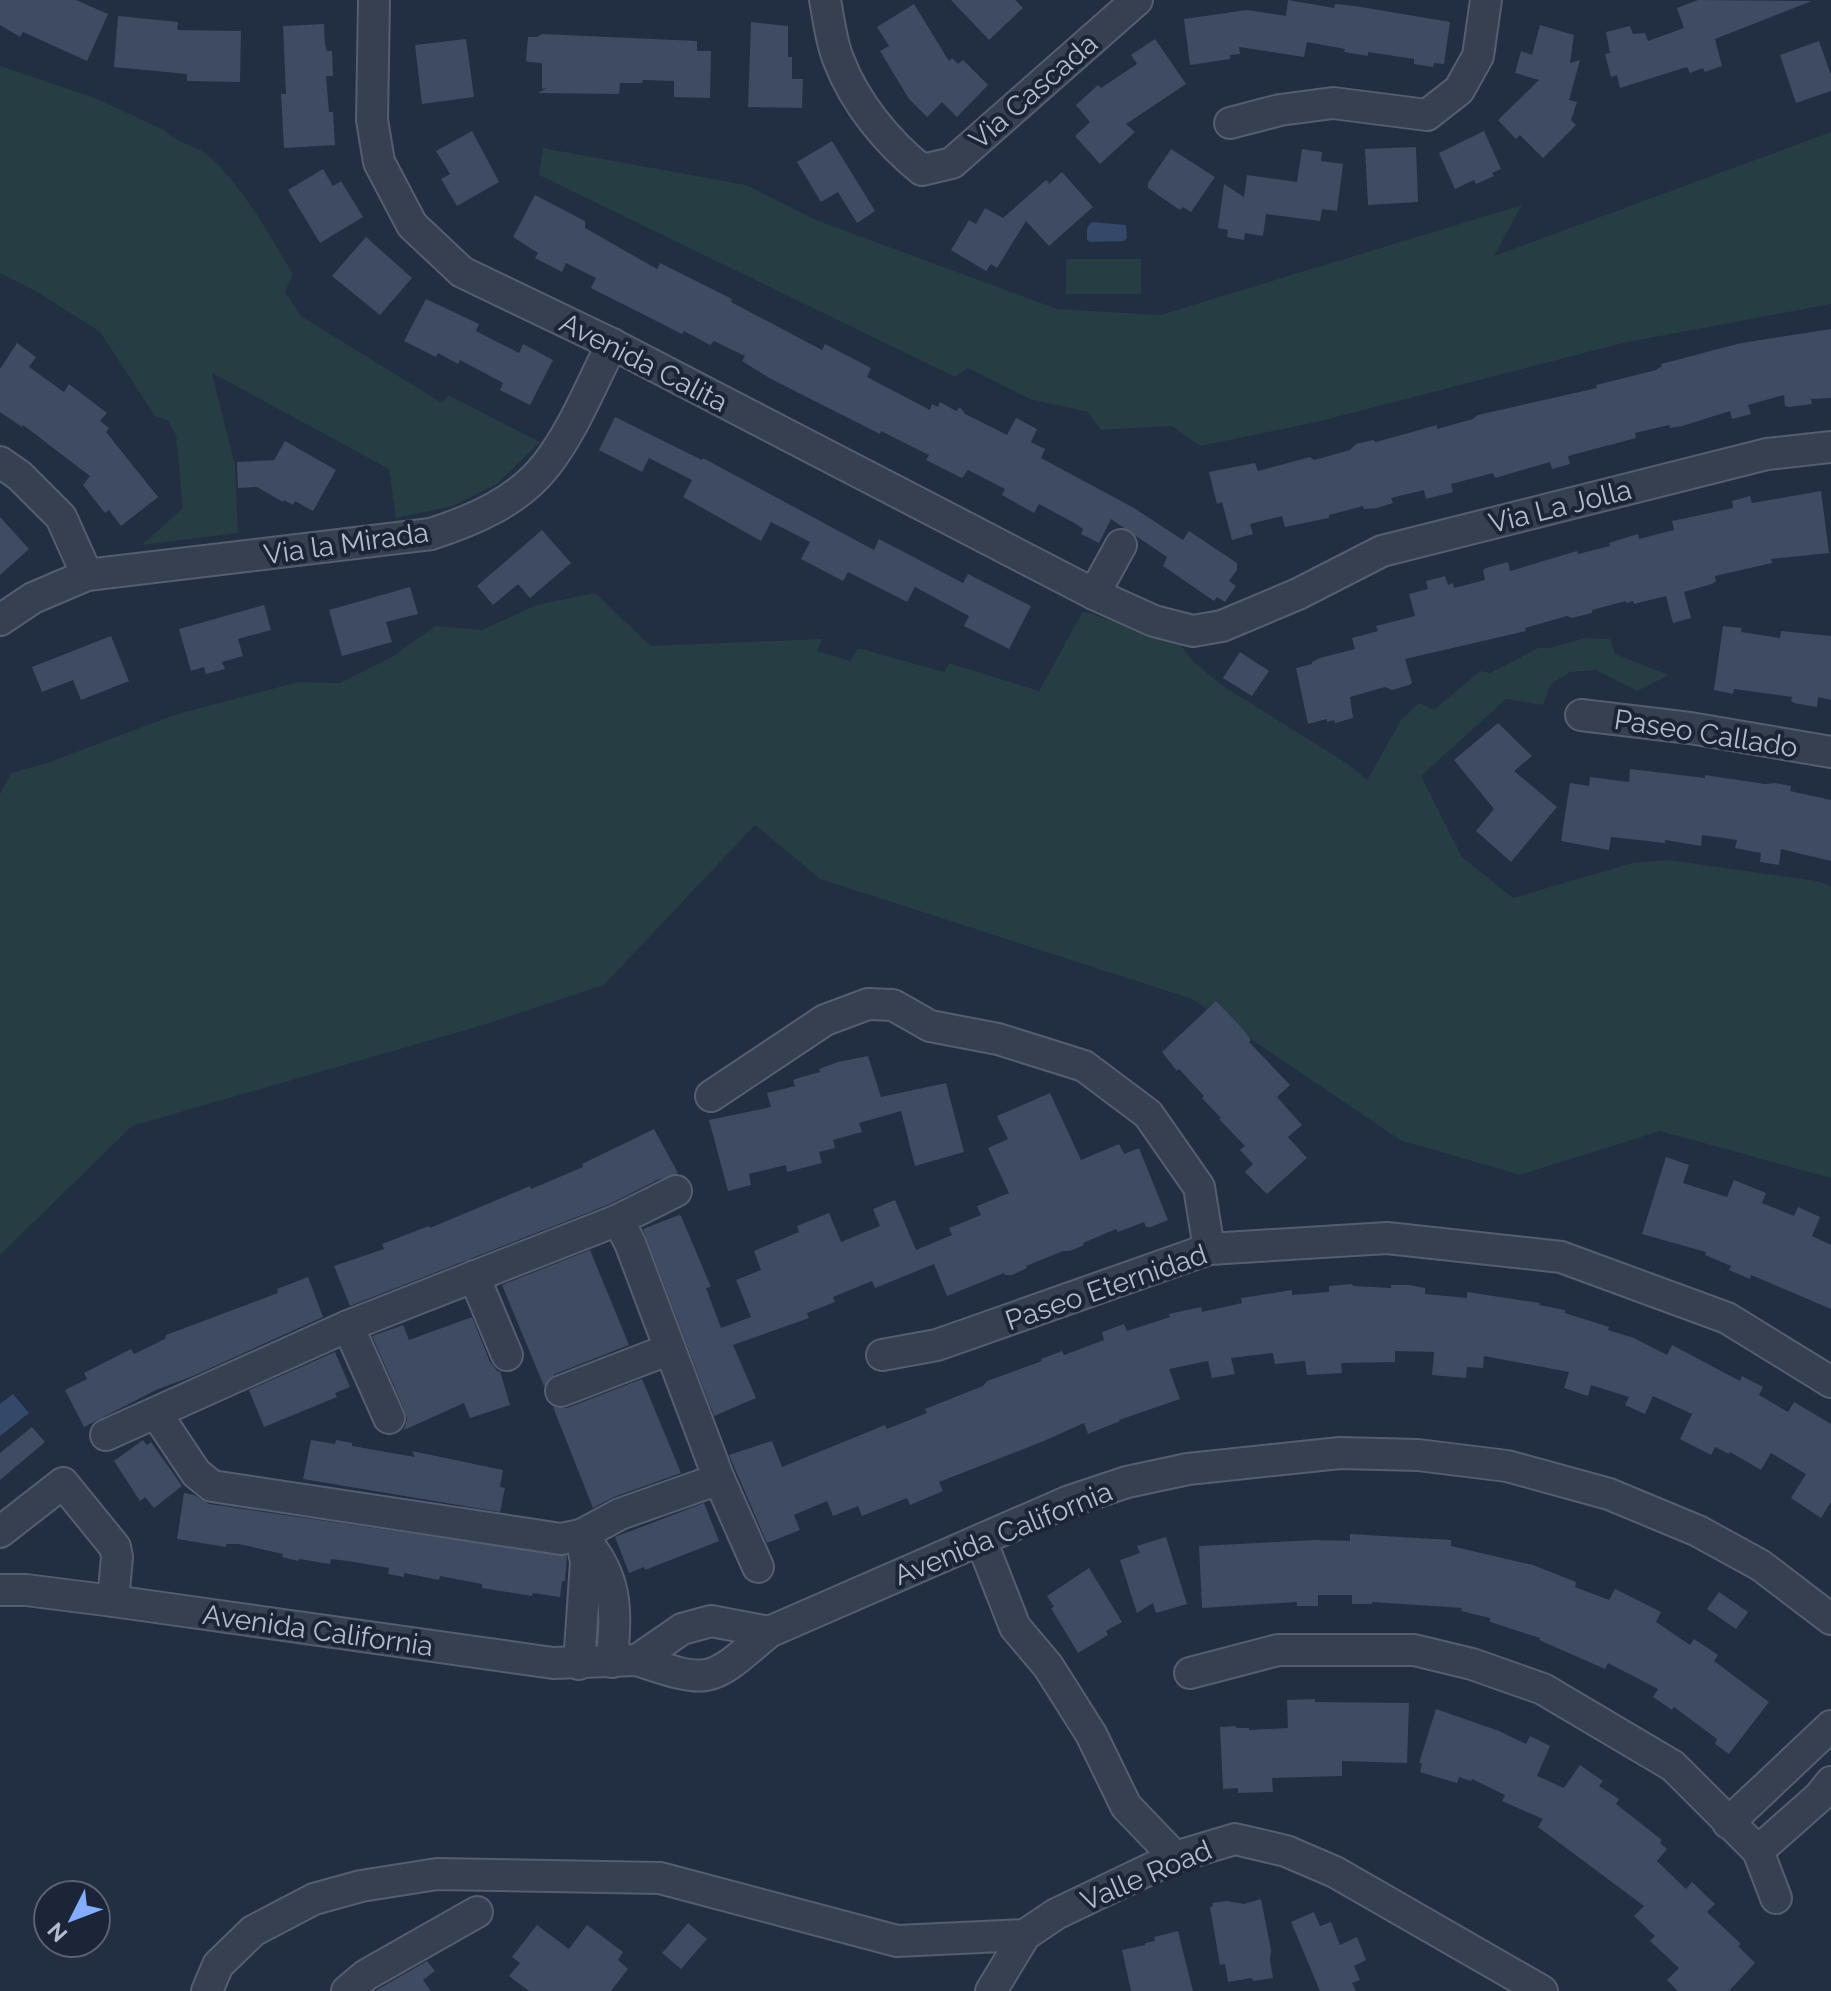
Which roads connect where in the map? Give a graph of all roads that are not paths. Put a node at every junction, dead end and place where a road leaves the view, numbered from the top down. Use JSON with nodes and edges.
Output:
{"nodes":[{"id":1,"x":374,"y":0,"type":"edge"},
{"id":2,"x":825,"y":0,"type":"edge"},
{"id":3,"x":1137,"y":0,"type":"edge"},
{"id":4,"x":1486,"y":0,"type":"edge"},
{"id":5,"x":1230,"y":123,"type":"dead end"},
{"id":6,"x":612,"y":344,"type":"junction"},
{"id":7,"x":1831,"y":447,"type":"edge"},
{"id":8,"x":0,"y":462,"type":"edge"},
{"id":9,"x":1121,"y":545,"type":"dead end"},
{"id":10,"x":87,"y":575,"type":"junction"},
{"id":11,"x":1094,"y":594,"type":"junction"},
{"id":12,"x":1298,"y":594,"type":"joint"},
{"id":13,"x":0,"y":620,"type":"edge"},
{"id":14,"x":1581,"y":715,"type":"dead end"},
{"id":15,"x":1831,"y":752,"type":"edge"},
{"id":16,"x":711,"y":1096,"type":"dead end"},
{"id":17,"x":676,"y":1191,"type":"dead end"},
{"id":18,"x":618,"y":1220,"type":"junction"},
{"id":19,"x":1209,"y":1249,"type":"junction"},
{"id":20,"x":474,"y":1276,"type":"junction"},
{"id":21,"x":348,"y":1326,"type":"junction"},
{"id":22,"x":670,"y":1349,"type":"junction"},
{"id":23,"x":507,"y":1355,"type":"dead end"},
{"id":24,"x":882,"y":1355,"type":"dead end"},
{"id":25,"x":1831,"y":1382,"type":"edge"},
{"id":26,"x":561,"y":1391,"type":"dead end"},
{"id":27,"x":156,"y":1413,"type":"junction"},
{"id":28,"x":389,"y":1418,"type":"dead end"},
{"id":29,"x":106,"y":1435,"type":"dead end"},
{"id":30,"x":719,"y":1479,"type":"junction"},
{"id":31,"x":0,"y":1532,"type":"edge"},
{"id":32,"x":581,"y":1535,"type":"junction"},
{"id":33,"x":981,"y":1540,"type":"junction"},
{"id":34,"x":758,"y":1567,"type":"dead end"},
{"id":35,"x":0,"y":1590,"type":"edge"},
{"id":36,"x":113,"y":1601,"type":"junction"},
{"id":37,"x":1831,"y":1619,"type":"edge"},
{"id":38,"x":769,"y":1632,"type":"junction"},
{"id":39,"x":624,"y":1661,"type":"junction"},
{"id":40,"x":579,"y":1664,"type":"junction"},
{"id":41,"x":1190,"y":1673,"type":"dead end"},
{"id":42,"x":1831,"y":1726,"type":"edge"},
{"id":43,"x":1787,"y":1766,"type":"junction"},
{"id":44,"x":1825,"y":1790,"type":"edge"},
{"id":45,"x":1728,"y":1823,"type":"junction"},
{"id":46,"x":1758,"y":1851,"type":"junction"},
{"id":47,"x":1175,"y":1857,"type":"junction"},
{"id":48,"x":1776,"y":1898,"type":"dead end"},
{"id":49,"x":477,"y":1912,"type":"dead end"},
{"id":50,"x":1025,"y":1935,"type":"junction"},
{"id":51,"x":207,"y":1991,"type":"edge"},
{"id":52,"x":347,"y":1991,"type":"edge"},
{"id":53,"x":991,"y":1991,"type":"edge"},
{"id":54,"x":1542,"y":1991,"type":"edge"}],
"edges":[{"from":1,"to":6,"type":"street","name":"Avenida Calita"},
{"from":2,"to":3,"type":"street","name":"Via Cascada"},
{"from":4,"to":5,"type":"street"},
{"from":6,"to":10,"type":"street","name":"Via la Mirada"},
{"from":6,"to":11,"type":"street","name":"Avenida Calita"},
{"from":7,"to":12,"type":"street","name":"Via La Jolla"},
{"from":8,"to":10,"type":"street"},
{"from":9,"to":11,"type":"street"},
{"from":10,"to":13,"type":"street","name":"Via la Mirada"},
{"from":11,"to":12,"type":"street","name":"Avenida Calita"},
{"from":14,"to":15,"type":"street","name":"Paseo Callado"},
{"from":16,"to":19,"type":"street"},
{"from":17,"to":18,"type":"street"},
{"from":18,"to":20,"type":"street"},
{"from":18,"to":22,"type":"street"},
{"from":19,"to":24,"type":"street","name":"Paseo Eternidad"},
{"from":19,"to":25,"type":"street","name":"Paseo Eternidad"},
{"from":20,"to":21,"type":"street"},
{"from":20,"to":23,"type":"street"},
{"from":21,"to":27,"type":"street"},
{"from":21,"to":28,"type":"street"},
{"from":22,"to":26,"type":"street"},
{"from":22,"to":30,"type":"street"},
{"from":27,"to":29,"type":"street"},
{"from":27,"to":32,"type":"street"},
{"from":30,"to":32,"type":"street"},
{"from":30,"to":34,"type":"street"},
{"from":31,"to":36,"type":"street"},
{"from":32,"to":39,"type":"street"},
{"from":32,"to":40,"type":"street"},
{"from":33,"to":37,"type":"street","name":"Avenida California"},
{"from":33,"to":38,"type":"street","name":"Avenida California"},
{"from":33,"to":47,"type":"street"},
{"from":35,"to":36,"type":"street","name":"Avenida California"},
{"from":36,"to":40,"type":"street","name":"Avenida California"},
{"from":38,"to":39,"type":"street"},
{"from":38,"to":39,"type":"street","name":"Avenida California"},
{"from":39,"to":40,"type":"street","name":"Avenida California"},
{"from":41,"to":45,"type":"street"},
{"from":42,"to":43,"type":"street"},
{"from":43,"to":44,"type":"street"},
{"from":43,"to":45,"type":"street"},
{"from":44,"to":46,"type":"street"},
{"from":45,"to":46,"type":"street"},
{"from":46,"to":48,"type":"street"},
{"from":47,"to":50,"type":"street","name":"Valle Road"},
{"from":47,"to":54,"type":"street","name":"Valle Road"},
{"from":49,"to":52,"type":"street"},
{"from":50,"to":51,"type":"street"},
{"from":50,"to":53,"type":"street","name":"Valle Road"}]}
